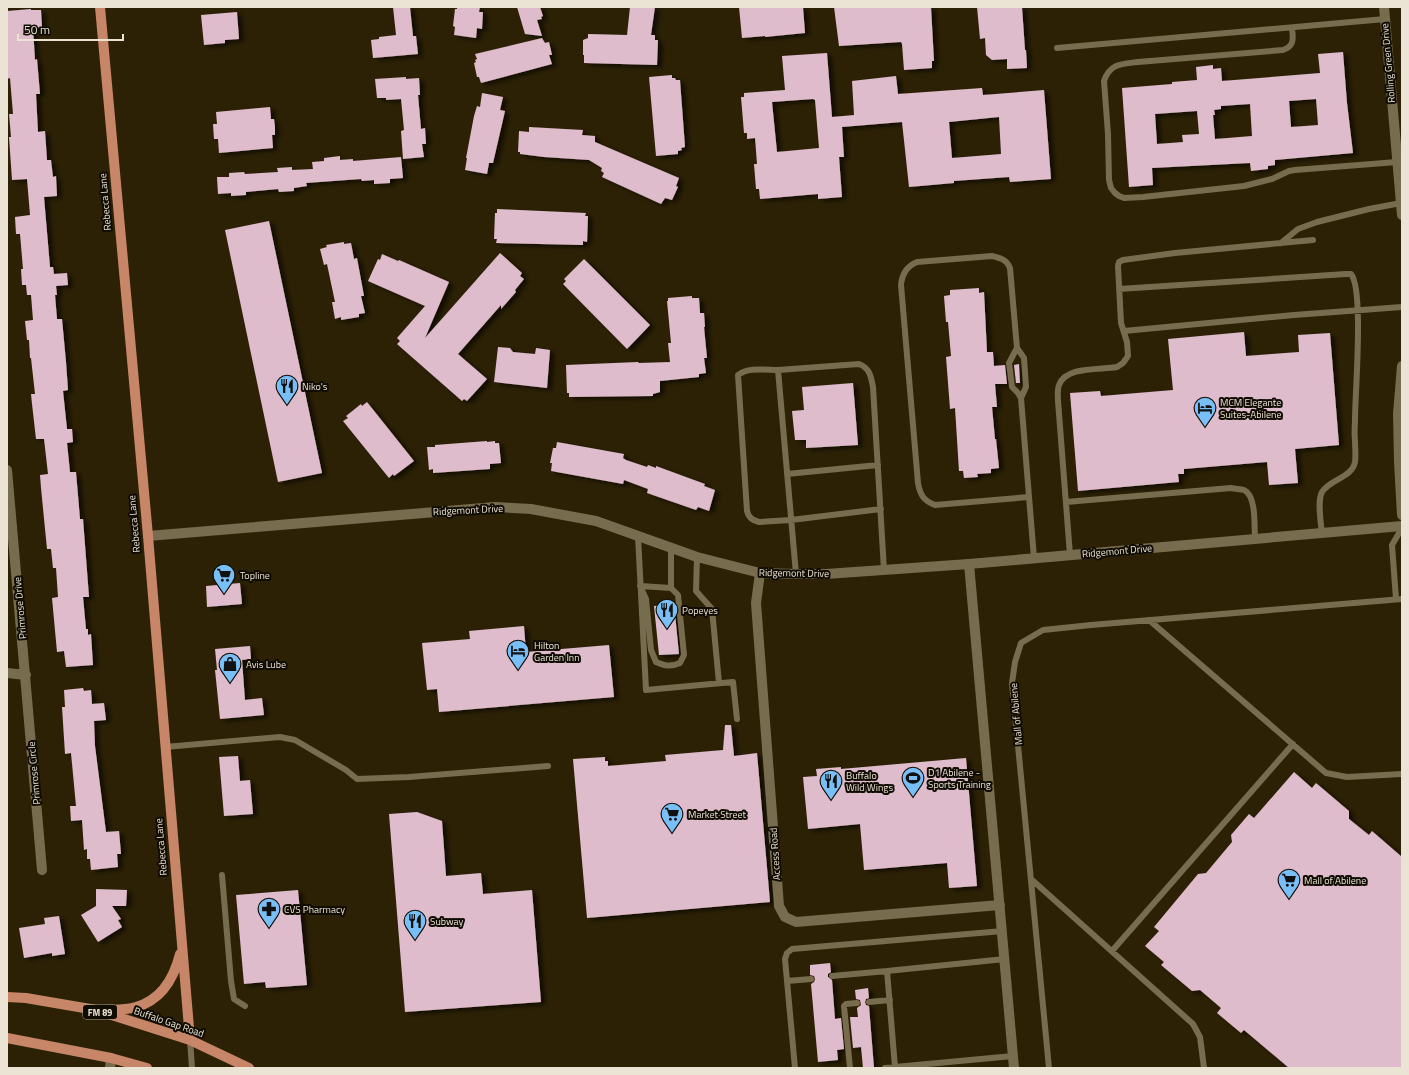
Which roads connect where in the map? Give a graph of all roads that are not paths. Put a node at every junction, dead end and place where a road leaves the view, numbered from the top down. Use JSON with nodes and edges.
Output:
{"nodes":[{"id":1,"x":100,"y":7,"type":"edge"},
{"id":2,"x":1384,"y":7,"type":"edge"},
{"id":3,"x":1385,"y":19,"type":"junction"},
{"id":4,"x":1292,"y":28,"type":"junction"},
{"id":5,"x":1057,"y":48,"type":"dead end"},
{"id":6,"x":1397,"y":162,"type":"junction"},
{"id":7,"x":1401,"y":203,"type":"junction"},
{"id":8,"x":1402,"y":215,"type":"edge"},
{"id":9,"x":1313,"y":240,"type":"dead end"},
{"id":10,"x":1281,"y":244,"type":"junction"},
{"id":11,"x":1120,"y":289,"type":"junction"},
{"id":12,"x":1402,"y":307,"type":"edge"},
{"id":13,"x":1358,"y":310,"type":"junction"},
{"id":14,"x":1124,"y":331,"type":"junction"},
{"id":15,"x":1017,"y":348,"type":"junction"},
{"id":16,"x":1402,"y":366,"type":"edge"},
{"id":17,"x":778,"y":370,"type":"junction"},
{"id":18,"x":1021,"y":398,"type":"junction"},
{"id":19,"x":1400,"y":435,"type":"edge"},
{"id":20,"x":878,"y":465,"type":"junction"},
{"id":21,"x":7,"y":470,"type":"edge"},
{"id":22,"x":787,"y":474,"type":"junction"},
{"id":23,"x":1401,"y":477,"type":"edge"},
{"id":24,"x":1029,"y":497,"type":"junction"},
{"id":25,"x":1066,"y":502,"type":"junction"},
{"id":26,"x":881,"y":509,"type":"junction"},
{"id":27,"x":1402,"y":515,"type":"edge"},
{"id":28,"x":791,"y":520,"type":"junction"},
{"id":29,"x":1402,"y":527,"type":"edge"},
{"id":30,"x":1322,"y":534,"type":"junction"},
{"id":31,"x":148,"y":536,"type":"junction"},
{"id":32,"x":638,"y":536,"type":"junction"},
{"id":33,"x":1254,"y":540,"type":"junction"},
{"id":34,"x":671,"y":548,"type":"junction"},
{"id":35,"x":1070,"y":555,"type":"junction"},
{"id":36,"x":697,"y":557,"type":"junction"},
{"id":37,"x":1034,"y":558,"type":"junction"},
{"id":38,"x":968,"y":564,"type":"junction"},
{"id":39,"x":884,"y":570,"type":"junction"},
{"id":40,"x":760,"y":573,"type":"junction"},
{"id":41,"x":796,"y":574,"type":"junction"},
{"id":42,"x":640,"y":586,"type":"junction"},
{"id":43,"x":671,"y":588,"type":"junction"},
{"id":44,"x":1399,"y":599,"type":"edge"},
{"id":45,"x":1149,"y":620,"type":"junction"},
{"id":46,"x":7,"y":673,"type":"edge"},
{"id":47,"x":26,"y":675,"type":"junction"},
{"id":48,"x":719,"y":683,"type":"junction"},
{"id":49,"x":737,"y":719,"type":"dead end"},
{"id":50,"x":1292,"y":744,"type":"junction"},
{"id":51,"x":165,"y":746,"type":"junction"},
{"id":52,"x":548,"y":766,"type":"dead end"},
{"id":53,"x":1402,"y":774,"type":"edge"},
{"id":54,"x":42,"y":870,"type":"dead end"},
{"id":55,"x":222,"y":875,"type":"dead end"},
{"id":56,"x":1031,"y":879,"type":"junction"},
{"id":57,"x":1000,"y":905,"type":"junction"},
{"id":58,"x":1003,"y":931,"type":"junction"},
{"id":59,"x":182,"y":944,"type":"junction"},
{"id":60,"x":1112,"y":951,"type":"junction"},
{"id":61,"x":1005,"y":959,"type":"junction"},
{"id":62,"x":887,"y":971,"type":"junction"},
{"id":63,"x":832,"y":976,"type":"dead end"},
{"id":64,"x":811,"y":978,"type":"dead end"},
{"id":65,"x":787,"y":981,"type":"junction"},
{"id":66,"x":7,"y":997,"type":"edge"},
{"id":67,"x":890,"y":1000,"type":"junction"},
{"id":68,"x":869,"y":1002,"type":"dead end"},
{"id":69,"x":857,"y":1003,"type":"dead end"},
{"id":70,"x":245,"y":1006,"type":"dead end"},
{"id":71,"x":96,"y":1010,"type":"junction"},
{"id":72,"x":7,"y":1038,"type":"edge"},
{"id":73,"x":190,"y":1040,"type":"junction"},
{"id":74,"x":1013,"y":1056,"type":"junction"},
{"id":75,"x":111,"y":1063,"type":"edge"},
{"id":76,"x":896,"y":1067,"type":"edge"},
{"id":77,"x":147,"y":1068,"type":"edge"},
{"id":78,"x":192,"y":1068,"type":"edge"},
{"id":79,"x":249,"y":1068,"type":"edge"},
{"id":80,"x":795,"y":1068,"type":"edge"},
{"id":81,"x":850,"y":1068,"type":"edge"},
{"id":82,"x":885,"y":1068,"type":"edge"},
{"id":83,"x":1014,"y":1068,"type":"edge"},
{"id":84,"x":1049,"y":1068,"type":"edge"},
{"id":85,"x":1204,"y":1068,"type":"edge"}],
"edges":[{"from":1,"to":31,"type":"main road","name":"Rebecca Lane"},
{"from":2,"to":3,"type":"street","name":"Rolling Green Drive"},
{"from":3,"to":4,"type":"lane"},
{"from":3,"to":6,"type":"street","name":"Rolling Green Drive"},
{"from":4,"to":5,"type":"lane"},
{"from":4,"to":6,"type":"lane"},
{"from":6,"to":7,"type":"street","name":"Rolling Green Drive"},
{"from":7,"to":8,"type":"street","name":"Rolling Green Drive"},
{"from":7,"to":10,"type":"lane"},
{"from":9,"to":10,"type":"lane"},
{"from":10,"to":11,"type":"lane"},
{"from":11,"to":13,"type":"lane"},
{"from":11,"to":14,"type":"lane"},
{"from":12,"to":13,"type":"lane"},
{"from":13,"to":14,"type":"lane"},
{"from":13,"to":30,"type":"lane"},
{"from":14,"to":25,"type":"lane"},
{"from":15,"to":18,"type":"lane"},
{"from":15,"to":18,"type":"lane"},
{"from":15,"to":24,"type":"lane"},
{"from":16,"to":19,"type":"street"},
{"from":17,"to":20,"type":"lane"},
{"from":17,"to":22,"type":"lane"},
{"from":17,"to":28,"type":"lane"},
{"from":18,"to":24,"type":"lane"},
{"from":19,"to":23,"type":"street"},
{"from":20,"to":22,"type":"lane"},
{"from":20,"to":26,"type":"lane"},
{"from":21,"to":47,"type":"street","name":"Primrose Drive"},
{"from":22,"to":28,"type":"lane"},
{"from":23,"to":27,"type":"street"},
{"from":24,"to":37,"type":"lane"},
{"from":25,"to":33,"type":"lane"},
{"from":25,"to":35,"type":"lane"},
{"from":26,"to":28,"type":"lane"},
{"from":26,"to":39,"type":"lane"},
{"from":28,"to":41,"type":"lane"},
{"from":29,"to":30,"type":"street","name":"Ridgemont Drive"},
{"from":29,"to":44,"type":"lane","name":"Mall of Abilene"},
{"from":30,"to":33,"type":"street","name":"Ridgemont Drive"},
{"from":31,"to":32,"type":"street","name":"Ridgemont Drive"},
{"from":31,"to":51,"type":"main road","name":"Rebecca Lane"},
{"from":32,"to":34,"type":"street","name":"Ridgemont Drive"},
{"from":32,"to":42,"type":"lane"},
{"from":33,"to":35,"type":"street","name":"Ridgemont Drive"},
{"from":34,"to":36,"type":"street","name":"Ridgemont Drive"},
{"from":34,"to":43,"type":"lane"},
{"from":35,"to":37,"type":"street","name":"Ridgemont Drive"},
{"from":36,"to":40,"type":"street","name":"Ridgemont Drive"},
{"from":36,"to":48,"type":"lane"},
{"from":37,"to":38,"type":"street","name":"Ridgemont Drive"},
{"from":38,"to":39,"type":"street","name":"Ridgemont Drive"},
{"from":38,"to":57,"type":"street"},
{"from":39,"to":41,"type":"street","name":"Ridgemont Drive"},
{"from":40,"to":41,"type":"street","name":"Ridgemont Drive"},
{"from":40,"to":57,"type":"street","name":"Access Road"},
{"from":42,"to":43,"type":"lane"},
{"from":42,"to":43,"type":"lane"},
{"from":42,"to":48,"type":"lane"},
{"from":44,"to":45,"type":"lane","name":"Mall of Abilene"},
{"from":45,"to":50,"type":"lane"},
{"from":45,"to":56,"type":"lane","name":"Mall of Abilene"},
{"from":46,"to":47,"type":"street"},
{"from":47,"to":54,"type":"street","name":"Primrose Circle"},
{"from":48,"to":49,"type":"lane"},
{"from":50,"to":53,"type":"lane"},
{"from":50,"to":60,"type":"lane"},
{"from":51,"to":52,"type":"lane"},
{"from":51,"to":59,"type":"main road","name":"Rebecca Lane"},
{"from":55,"to":70,"type":"lane"},
{"from":56,"to":60,"type":"lane"},
{"from":56,"to":84,"type":"lane","name":"Mall of Abilene"},
{"from":57,"to":58,"type":"street"},
{"from":58,"to":61,"type":"street"},
{"from":58,"to":65,"type":"lane"},
{"from":59,"to":71,"type":"main road"},
{"from":59,"to":73,"type":"main road","name":"Rebecca Lane"},
{"from":60,"to":85,"type":"lane"},
{"from":61,"to":62,"type":"lane"},
{"from":61,"to":74,"type":"street"},
{"from":62,"to":63,"type":"lane"},
{"from":62,"to":67,"type":"lane"},
{"from":64,"to":65,"type":"lane"},
{"from":65,"to":80,"type":"lane"},
{"from":66,"to":71,"type":"main road","name":"Buffalo Gap Road","number":"FM 89"},
{"from":67,"to":68,"type":"lane"},
{"from":67,"to":76,"type":"lane"},
{"from":69,"to":81,"type":"lane"},
{"from":71,"to":73,"type":"main road","name":"Buffalo Gap Road","number":"FM 89"},
{"from":72,"to":75,"type":"main road"},
{"from":73,"to":78,"type":"lane"},
{"from":73,"to":79,"type":"main road","name":"Buffalo Gap Road","number":"FM 89"},
{"from":74,"to":76,"type":"lane"},
{"from":74,"to":83,"type":"street"},
{"from":75,"to":77,"type":"main road"},
{"from":76,"to":82,"type":"lane"}]}
